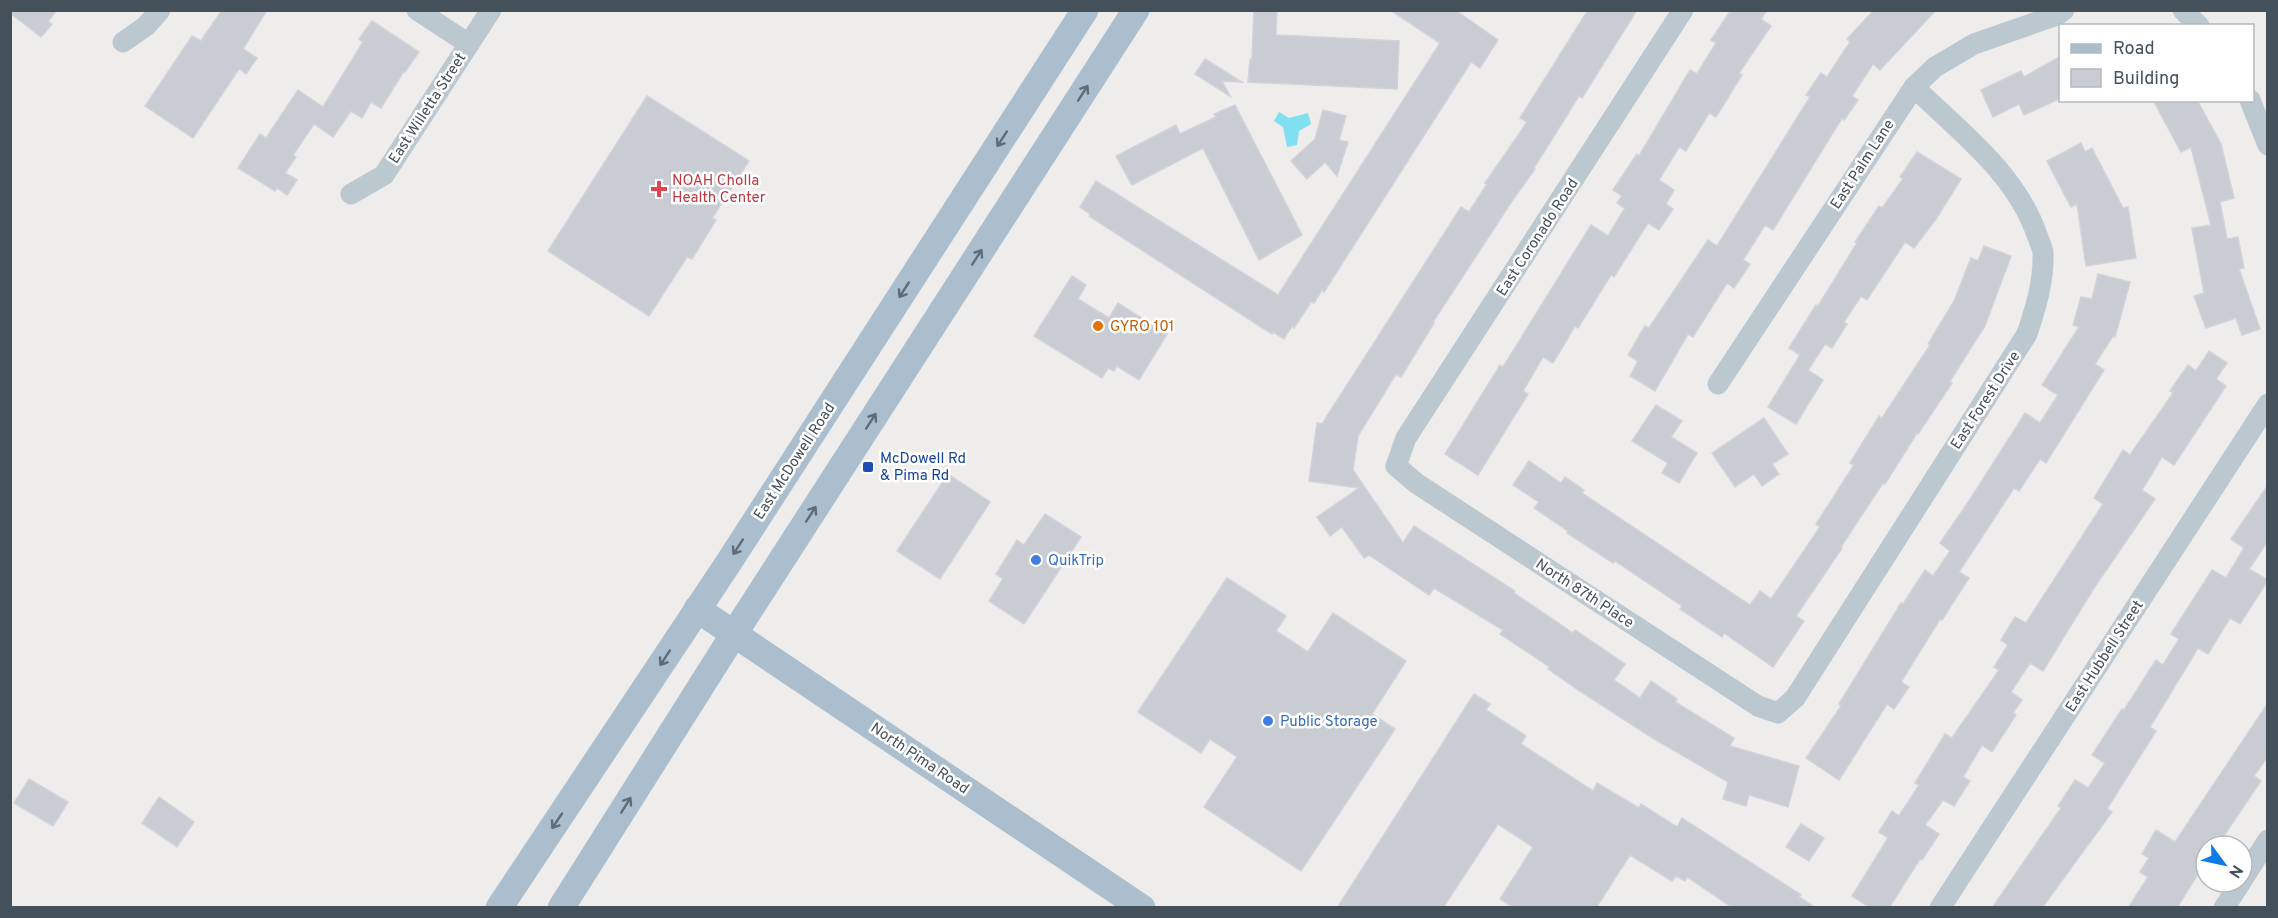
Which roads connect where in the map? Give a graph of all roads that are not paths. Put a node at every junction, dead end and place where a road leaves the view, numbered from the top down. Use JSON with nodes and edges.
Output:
{"nodes":[{"id":1,"x":160,"y":10,"type":"edge"},
{"id":2,"x":417,"y":10,"type":"edge"},
{"id":3,"x":490,"y":10,"type":"edge"},
{"id":4,"x":1084,"y":10,"type":"edge"},
{"id":5,"x":1136,"y":10,"type":"edge"},
{"id":6,"x":1683,"y":10,"type":"edge"},
{"id":7,"x":2064,"y":10,"type":"edge"},
{"id":8,"x":2184,"y":10,"type":"edge"},
{"id":9,"x":2197,"y":24,"type":"edge"},
{"id":10,"x":123,"y":42,"type":"dead end"},
{"id":11,"x":469,"y":44,"type":"junction"},
{"id":12,"x":1914,"y":87,"type":"junction"},
{"id":13,"x":2251,"y":102,"type":"edge"},
{"id":14,"x":2268,"y":145,"type":"edge"},
{"id":15,"x":981,"y":170,"type":"junction"},
{"id":16,"x":351,"y":194,"type":"dead end"},
{"id":17,"x":1017,"y":195,"type":"junction"},
{"id":18,"x":1718,"y":384,"type":"dead end"},
{"id":19,"x":2268,"y":404,"type":"edge"},
{"id":20,"x":1396,"y":466,"type":"joint"},
{"id":21,"x":697,"y":609,"type":"junction"},
{"id":22,"x":734,"y":634,"type":"junction"},
{"id":23,"x":1778,"y":713,"type":"joint"},
{"id":24,"x":2268,"y":840,"type":"edge"},
{"id":25,"x":2254,"y":861,"type":"edge"},
{"id":26,"x":2233,"y":894,"type":"edge"},
{"id":27,"x":499,"y":908,"type":"edge"},
{"id":28,"x":561,"y":908,"type":"edge"},
{"id":29,"x":1142,"y":908,"type":"edge"},
{"id":30,"x":1940,"y":908,"type":"edge"},
{"id":31,"x":2224,"y":908,"type":"edge"}],
"edges":[{"from":1,"to":10,"type":"street"},
{"from":2,"to":11,"type":"street"},
{"from":3,"to":11,"type":"street","name":"East Willetta Street"},
{"from":4,"to":15,"type":"main road","name":"East McDowell Road","one_way":true},
{"from":17,"to":5,"type":"main road","one_way":true},
{"from":6,"to":20,"type":"street","name":"East Coronado Road"},
{"from":7,"to":12,"type":"street","name":"East Palm Lane"},
{"from":8,"to":9,"type":"street"},
{"from":11,"to":16,"type":"street","name":"East Willetta Street"},
{"from":12,"to":18,"type":"street","name":"East Palm Lane"},
{"from":12,"to":23,"type":"street","name":"East Forest Drive"},
{"from":13,"to":14,"type":"street"},
{"from":15,"to":17,"type":"main road"},
{"from":15,"to":21,"type":"main road","name":"East McDowell Road","one_way":true},
{"from":22,"to":17,"type":"main road","one_way":true},
{"from":19,"to":30,"type":"street","name":"East Hubbell Street"},
{"from":20,"to":23,"type":"street","name":"North 87th Place"},
{"from":21,"to":22,"type":"main road","name":"North Pima Road"},
{"from":21,"to":27,"type":"main road","name":"East McDowell Road","one_way":true},
{"from":28,"to":22,"type":"main road","one_way":true},
{"from":22,"to":29,"type":"main road","name":"North Pima Road"},
{"from":24,"to":25,"type":"street"},
{"from":26,"to":31,"type":"street"}]}
